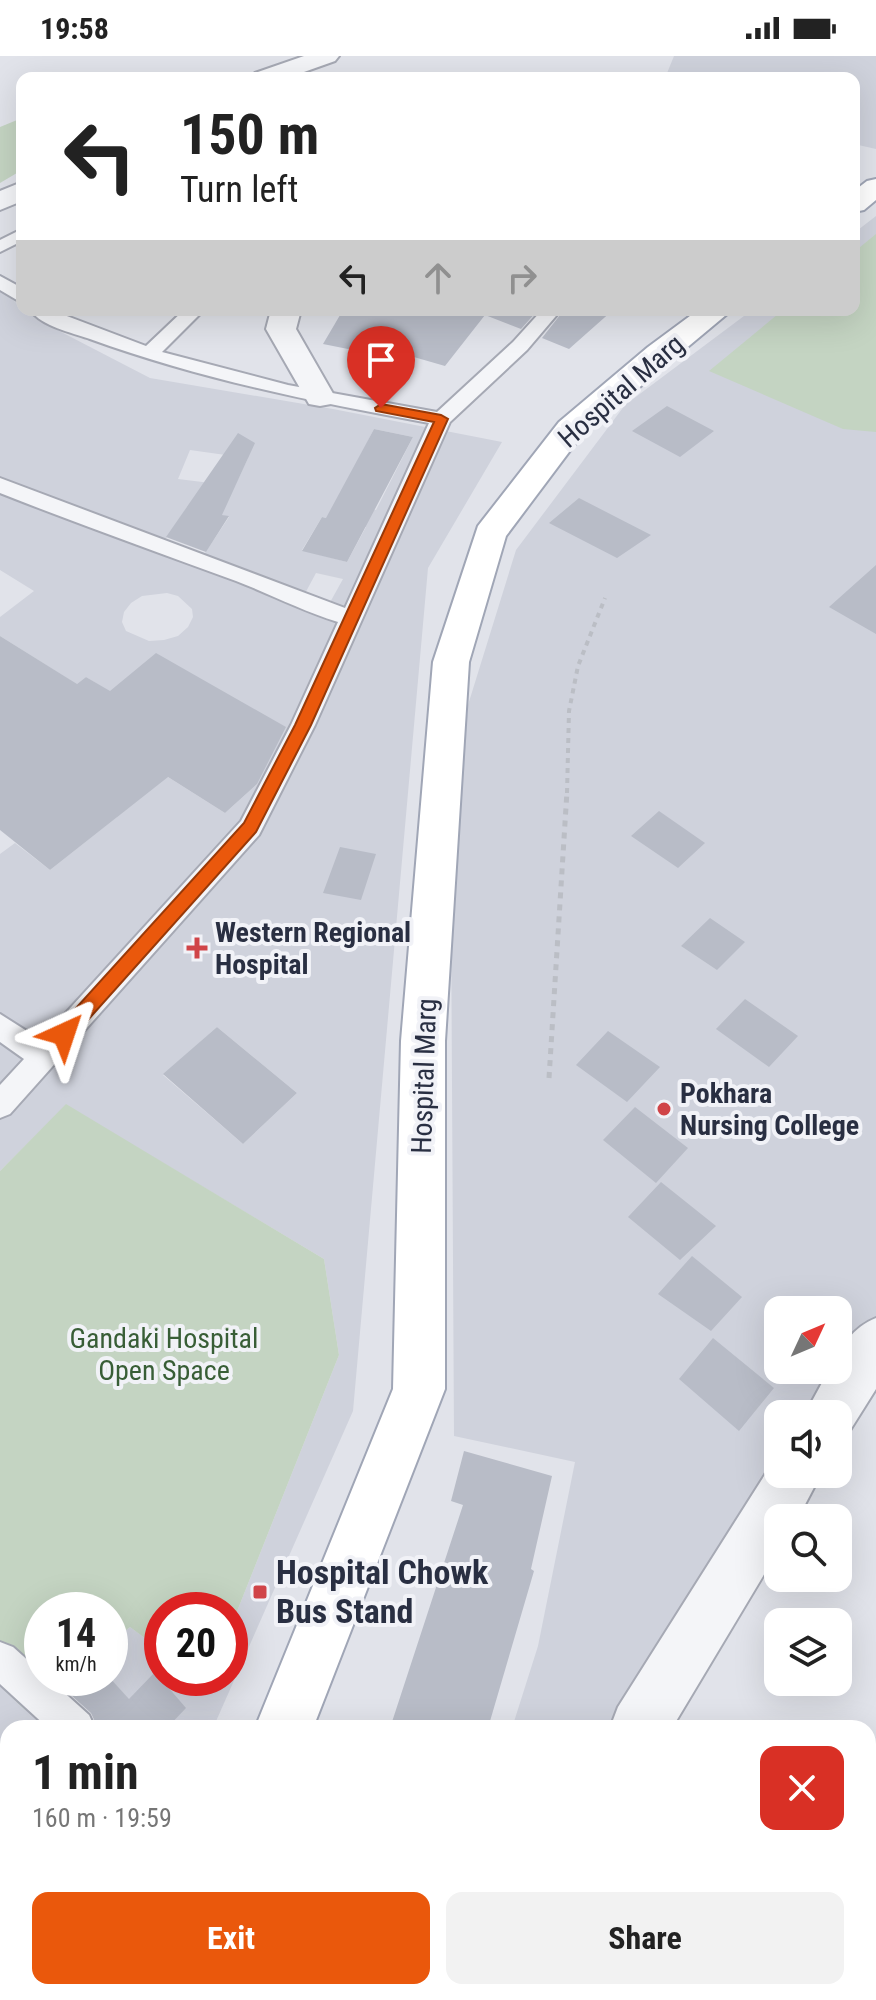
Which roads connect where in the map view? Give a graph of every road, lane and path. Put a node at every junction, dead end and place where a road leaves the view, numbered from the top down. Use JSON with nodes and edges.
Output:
{"nodes":[{"id":1,"x":327,"y":56,"type":"edge"},
{"id":2,"x":281,"y":72,"type":"edge"},
{"id":3,"x":876,"y":187,"type":"edge"},
{"id":4,"x":860,"y":199,"type":"edge"},
{"id":5,"x":47,"y":316,"type":"edge"},
{"id":6,"x":189,"y":316,"type":"edge"},
{"id":7,"x":284,"y":316,"type":"edge"},
{"id":8,"x":547,"y":316,"type":"edge"},
{"id":9,"x":709,"y":316,"type":"edge"},
{"id":10,"x":149,"y":354,"type":"junction"},
{"id":11,"x":320,"y":397,"type":"junction"},
{"id":12,"x":441,"y":419,"type":"junction"},
{"id":13,"x":0,"y":485,"type":"edge"},
{"id":14,"x":605,"y":598,"type":"dead end"},
{"id":15,"x":352,"y":618,"type":"junction"},
{"id":16,"x":0,"y":1026,"type":"edge"},
{"id":17,"x":43,"y":1057,"type":"junction"},
{"id":18,"x":549,"y":1078,"type":"dead end"},
{"id":19,"x":0,"y":1105,"type":"edge"},
{"id":20,"x":876,"y":1343,"type":"edge"},
{"id":21,"x":840,"y":1400,"type":"edge"},
{"id":22,"x":785,"y":1488,"type":"edge"},
{"id":23,"x":0,"y":1660,"type":"edge"},
{"id":24,"x":67,"y":1720,"type":"edge"},
{"id":25,"x":287,"y":1720,"type":"edge"},
{"id":26,"x":644,"y":1720,"type":"edge"}],
"edges":[{"from":1,"to":2,"type":"street"},
{"from":3,"to":4,"type":"main road"},
{"from":5,"to":10,"type":"lane"},
{"from":6,"to":10,"type":"lane"},
{"from":7,"to":11,"type":"street"},
{"from":8,"to":12,"type":"lane"},
{"from":9,"to":25,"type":"main road","name":"Hospital Marg"},
{"from":10,"to":11,"type":"lane"},
{"from":11,"to":12,"type":"lane"},
{"from":12,"to":15,"type":"lane"},
{"from":13,"to":15,"type":"lane"},
{"from":14,"to":18,"type":"path"},
{"from":15,"to":17,"type":"lane"},
{"from":16,"to":17,"type":"lane"},
{"from":17,"to":19,"type":"lane"},
{"from":20,"to":21,"type":"street"},
{"from":22,"to":26,"type":"street"},
{"from":23,"to":24,"type":"lane"}]}
